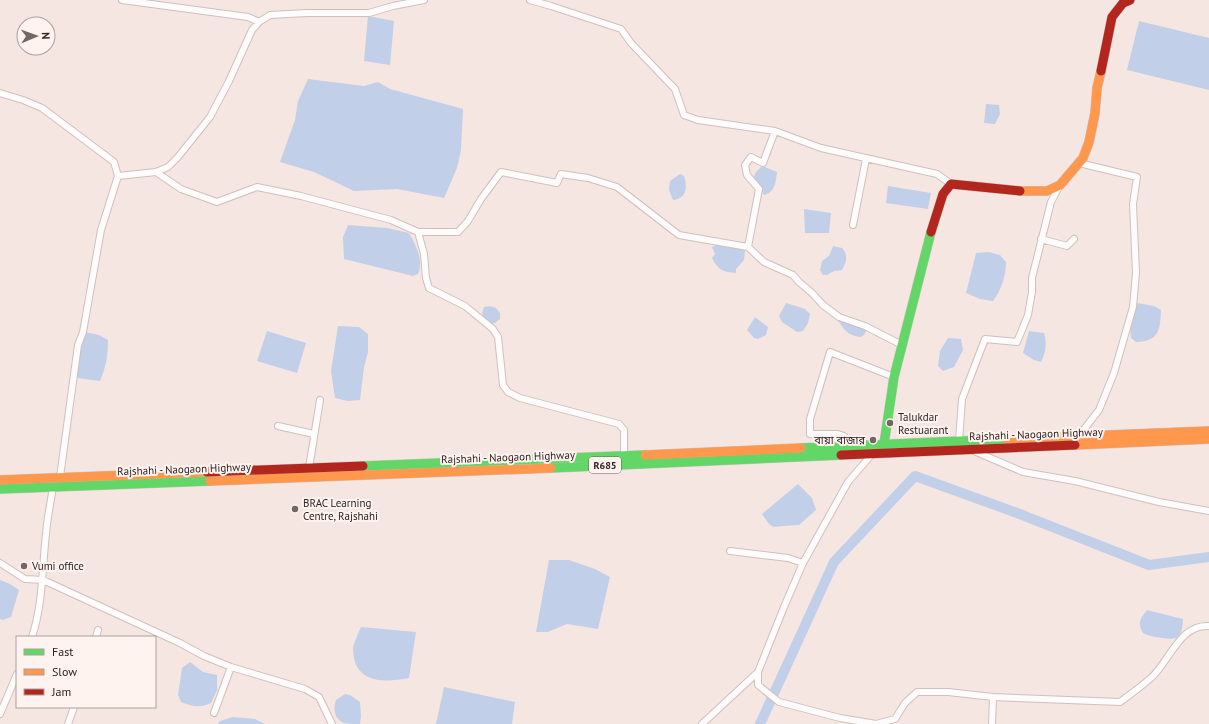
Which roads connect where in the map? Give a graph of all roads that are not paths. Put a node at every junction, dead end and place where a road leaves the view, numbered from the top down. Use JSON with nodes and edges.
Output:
{"nodes":[{"id":1,"x":122,"y":0,"type":"edge"},
{"id":2,"x":424,"y":0,"type":"edge"},
{"id":3,"x":530,"y":0,"type":"edge"},
{"id":4,"x":1125,"y":1,"type":"edge"},
{"id":5,"x":258,"y":22,"type":"junction"},
{"id":6,"x":0,"y":93,"type":"edge"},
{"id":7,"x":775,"y":131,"type":"junction"},
{"id":8,"x":866,"y":159,"type":"junction"},
{"id":9,"x":1079,"y":163,"type":"junction"},
{"id":10,"x":156,"y":172,"type":"junction"},
{"id":11,"x":118,"y":176,"type":"junction"},
{"id":12,"x":951,"y":184,"type":"junction"},
{"id":13,"x":1060,"y":185,"type":"junction"},
{"id":14,"x":853,"y":225,"type":"dead end"},
{"id":15,"x":418,"y":232,"type":"junction"},
{"id":16,"x":1041,"y":239,"type":"junction"},
{"id":17,"x":1074,"y":239,"type":"dead end"},
{"id":18,"x":748,"y":247,"type":"junction"},
{"id":19,"x":902,"y":345,"type":"junction"},
{"id":20,"x":894,"y":377,"type":"junction"},
{"id":21,"x":320,"y":400,"type":"dead end"},
{"id":22,"x":278,"y":426,"type":"dead end"},
{"id":23,"x":1209,"y":431,"type":"edge"},
{"id":24,"x":314,"y":434,"type":"junction"},
{"id":25,"x":1078,"y":437,"type":"junction"},
{"id":26,"x":1209,"y":439,"type":"edge"},
{"id":27,"x":959,"y":441,"type":"junction"},
{"id":28,"x":884,"y":444,"type":"junction"},
{"id":29,"x":992,"y":444,"type":"junction"},
{"id":30,"x":845,"y":446,"type":"junction"},
{"id":31,"x":971,"y":449,"type":"junction"},
{"id":32,"x":798,"y":452,"type":"junction"},
{"id":33,"x":873,"y":453,"type":"junction"},
{"id":34,"x":624,"y":456,"type":"junction"},
{"id":35,"x":309,"y":468,"type":"junction"},
{"id":36,"x":60,"y":477,"type":"junction"},
{"id":37,"x":111,"y":479,"type":"junction"},
{"id":38,"x":0,"y":480,"type":"edge"},
{"id":39,"x":53,"y":486,"type":"junction"},
{"id":40,"x":0,"y":488,"type":"edge"},
{"id":41,"x":1209,"y":511,"type":"edge"},
{"id":42,"x":730,"y":551,"type":"dead end"},
{"id":43,"x":0,"y":563,"type":"edge"},
{"id":44,"x":803,"y":563,"type":"junction"},
{"id":45,"x":43,"y":580,"type":"junction"},
{"id":46,"x":1209,"y":626,"type":"edge"},
{"id":47,"x":98,"y":630,"type":"dead end"},
{"id":48,"x":32,"y":636,"type":"edge"},
{"id":49,"x":96,"y":636,"type":"edge"},
{"id":50,"x":231,"y":666,"type":"junction"},
{"id":51,"x":758,"y":672,"type":"junction"},
{"id":52,"x":16,"y":676,"type":"edge"},
{"id":53,"x":993,"y":698,"type":"junction"},
{"id":54,"x":74,"y":708,"type":"edge"},
{"id":55,"x":0,"y":714,"type":"edge"},
{"id":56,"x":214,"y":714,"type":"dead end"},
{"id":57,"x":68,"y":724,"type":"edge"},
{"id":58,"x":332,"y":724,"type":"edge"},
{"id":59,"x":702,"y":724,"type":"edge"},
{"id":60,"x":992,"y":724,"type":"edge"}],
"edges":[{"from":1,"to":5,"type":"street"},
{"from":2,"to":5,"type":"street"},
{"from":3,"to":7,"type":"street"},
{"from":4,"to":9,"type":"main road"},
{"from":5,"to":10,"type":"street"},
{"from":6,"to":11,"type":"street"},
{"from":7,"to":8,"type":"street"},
{"from":7,"to":18,"type":"street"},
{"from":8,"to":12,"type":"street"},
{"from":8,"to":14,"type":"street"},
{"from":9,"to":13,"type":"main road"},
{"from":9,"to":25,"type":"street"},
{"from":10,"to":11,"type":"street"},
{"from":10,"to":15,"type":"street"},
{"from":11,"to":36,"type":"street"},
{"from":12,"to":13,"type":"main road"},
{"from":12,"to":19,"type":"main road"},
{"from":13,"to":16,"type":"street"},
{"from":15,"to":18,"type":"street"},
{"from":15,"to":34,"type":"street"},
{"from":16,"to":17,"type":"street"},
{"from":16,"to":27,"type":"street"},
{"from":18,"to":19,"type":"street"},
{"from":19,"to":20,"type":"main road"},
{"from":20,"to":28,"type":"main road"},
{"from":20,"to":30,"type":"street"},
{"from":21,"to":24,"type":"street"},
{"from":22,"to":24,"type":"street"},
{"from":23,"to":25,"type":"main road","name":"Rajshahi - Naogaon Highway","number":"R685"},
{"from":24,"to":35,"type":"street"},
{"from":25,"to":29,"type":"main road","name":"Rajshahi - Naogaon Highway","number":"R685"},
{"from":26,"to":29,"type":"main road","name":"Rajshahi - Naogaon Highway","number":"R685"},
{"from":27,"to":28,"type":"main road","name":"Rajshahi - Naogaon Highway","number":"R685"},
{"from":27,"to":29,"type":"main road","name":"Rajshahi - Naogaon Highway","number":"R685"},
{"from":28,"to":30,"type":"main road","name":"Rajshahi - Naogaon Highway","number":"R685"},
{"from":29,"to":31,"type":"main road","name":"Rajshahi - Naogaon Highway","number":"R685"},
{"from":30,"to":32,"type":"main road","name":"Rajshahi - Naogaon Highway","number":"R685"},
{"from":31,"to":33,"type":"main road","name":"Rajshahi - Naogaon Highway","number":"R685"},
{"from":31,"to":41,"type":"street"},
{"from":32,"to":33,"type":"main road","name":"Rajshahi - Naogaon Highway","number":"R685"},
{"from":32,"to":34,"type":"main road","name":"Rajshahi - Naogaon Highway","number":"R685"},
{"from":32,"to":37,"type":"main road","name":"Rajshahi - Naogaon Highway","number":"R685"},
{"from":33,"to":44,"type":"street"},
{"from":34,"to":35,"type":"main road","name":"Rajshahi - Naogaon Highway","number":"R685"},
{"from":35,"to":37,"type":"main road","name":"Rajshahi - Naogaon Highway","number":"R685"},
{"from":36,"to":37,"type":"main road","name":"Rajshahi - Naogaon Highway","number":"R685"},
{"from":36,"to":38,"type":"main road","name":"Rajshahi - Naogaon Highway","number":"R685"},
{"from":37,"to":39,"type":"main road","name":"Rajshahi - Naogaon Highway","number":"R685"},
{"from":39,"to":40,"type":"main road","name":"Rajshahi - Naogaon Highway","number":"R685"},
{"from":39,"to":45,"type":"street"},
{"from":42,"to":44,"type":"street"},
{"from":43,"to":45,"type":"street"},
{"from":44,"to":51,"type":"street"},
{"from":45,"to":48,"type":"street"},
{"from":45,"to":50,"type":"street"},
{"from":46,"to":53,"type":"street"},
{"from":47,"to":49,"type":"street"},
{"from":50,"to":56,"type":"street"},
{"from":50,"to":58,"type":"street"},
{"from":51,"to":53,"type":"street"},
{"from":51,"to":59,"type":"street"},
{"from":52,"to":55,"type":"street"},
{"from":53,"to":60,"type":"street"},
{"from":54,"to":57,"type":"street"}]}
